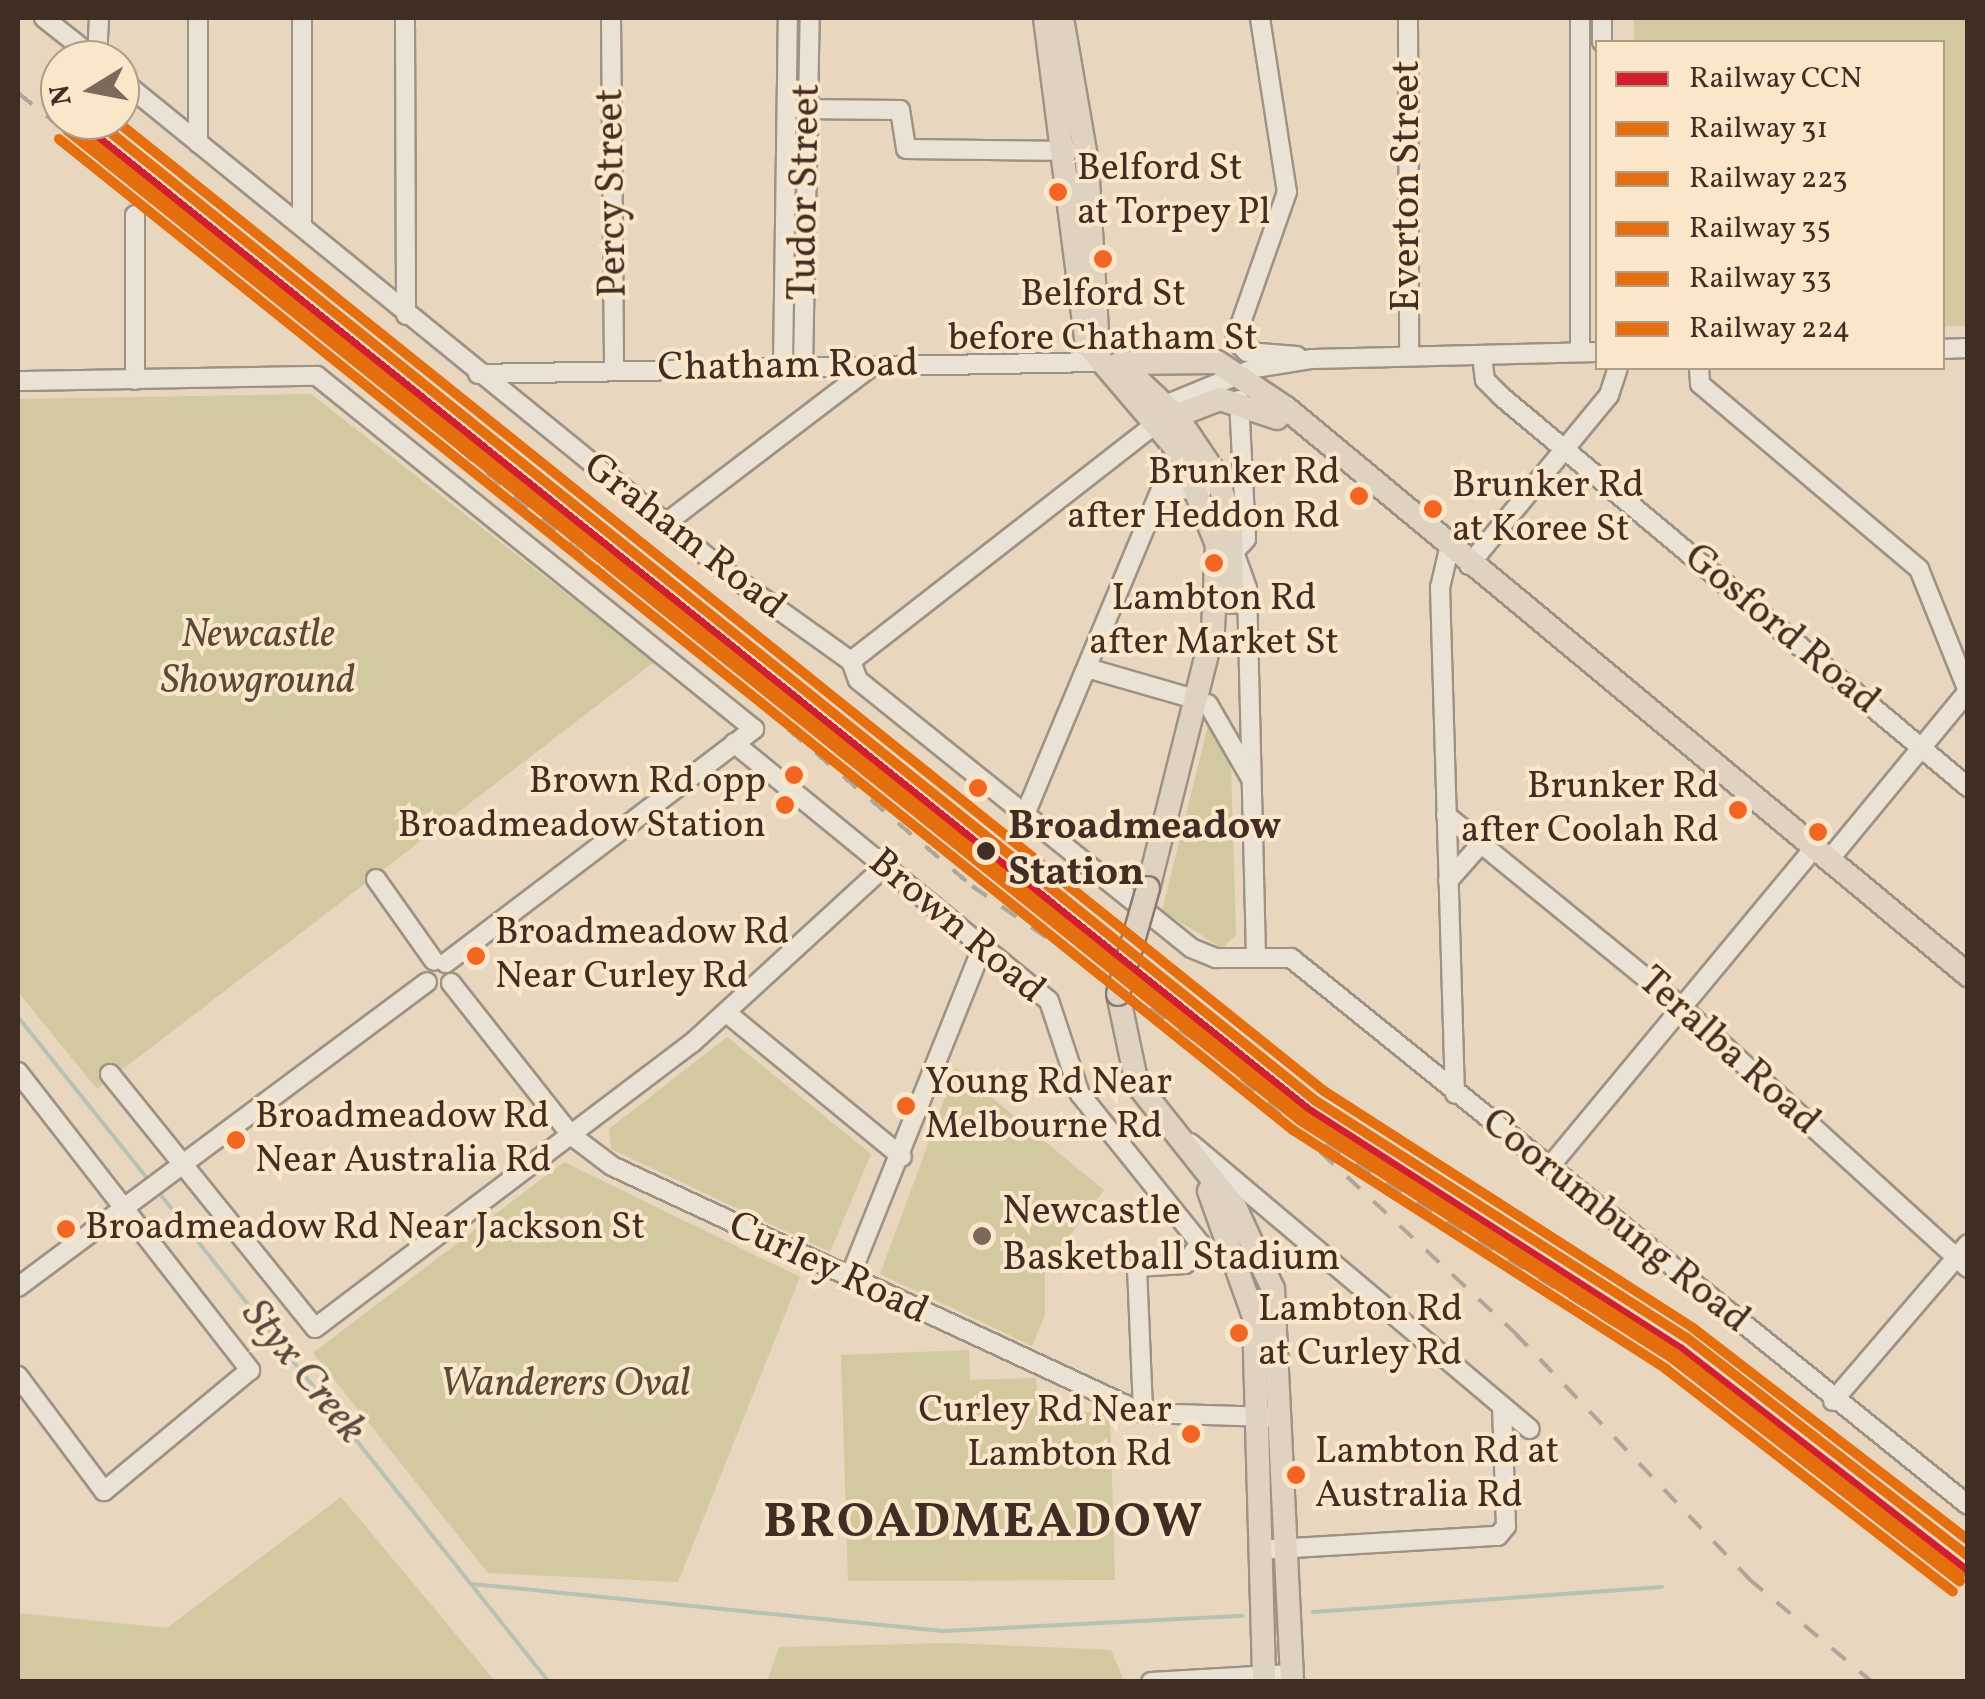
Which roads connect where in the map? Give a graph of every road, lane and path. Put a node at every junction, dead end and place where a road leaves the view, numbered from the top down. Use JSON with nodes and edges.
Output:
{"nodes":[{"id":1,"x":44,"y":18,"type":"edge"},
{"id":2,"x":198,"y":18,"type":"edge"},
{"id":3,"x":302,"y":18,"type":"edge"},
{"id":4,"x":404,"y":18,"type":"edge"},
{"id":5,"x":611,"y":18,"type":"edge"},
{"id":6,"x":788,"y":18,"type":"edge"},
{"id":7,"x":810,"y":18,"type":"edge"},
{"id":8,"x":1044,"y":18,"type":"edge"},
{"id":9,"x":1062,"y":18,"type":"edge"},
{"id":10,"x":1260,"y":18,"type":"edge"},
{"id":11,"x":1408,"y":18,"type":"edge"},
{"id":12,"x":1580,"y":18,"type":"edge"},
{"id":13,"x":72,"y":40,"type":"edge"},
{"id":14,"x":140,"y":95,"type":"edge"},
{"id":15,"x":808,"y":108,"type":"junction"},
{"id":16,"x":787,"y":109,"type":"junction"},
{"id":17,"x":1589,"y":121,"type":"edge"},
{"id":18,"x":198,"y":143,"type":"junction"},
{"id":19,"x":1068,"y":151,"type":"junction"},
{"id":20,"x":134,"y":216,"type":"dead end"},
{"id":21,"x":302,"y":225,"type":"junction"},
{"id":22,"x":406,"y":316,"type":"junction"},
{"id":23,"x":1589,"y":352,"type":"edge"},
{"id":24,"x":1409,"y":354,"type":"junction"},
{"id":25,"x":1489,"y":356,"type":"junction"},
{"id":26,"x":1312,"y":359,"type":"junction"},
{"id":27,"x":1109,"y":362,"type":"junction"},
{"id":28,"x":783,"y":366,"type":"junction"},
{"id":29,"x":803,"y":366,"type":"junction"},
{"id":30,"x":872,"y":366,"type":"junction"},
{"id":31,"x":614,"y":369,"type":"junction"},
{"id":32,"x":1617,"y":370,"type":"edge"},
{"id":33,"x":1699,"y":370,"type":"edge"},
{"id":34,"x":478,"y":374,"type":"junction"},
{"id":35,"x":1240,"y":375,"type":"junction"},
{"id":36,"x":135,"y":380,"type":"junction"},
{"id":37,"x":18,"y":381,"type":"edge"},
{"id":38,"x":1239,"y":400,"type":"junction"},
{"id":39,"x":1167,"y":415,"type":"junction"},
{"id":40,"x":1290,"y":420,"type":"junction"},
{"id":41,"x":1564,"y":450,"type":"junction"},
{"id":42,"x":1202,"y":492,"type":"junction"},
{"id":43,"x":666,"y":523,"type":"junction"},
{"id":44,"x":1450,"y":550,"type":"junction"},
{"id":45,"x":1234,"y":552,"type":"junction"},
{"id":46,"x":1469,"y":564,"type":"junction"},
{"id":47,"x":851,"y":660,"type":"junction"},
{"id":48,"x":1087,"y":668,"type":"junction"},
{"id":49,"x":1968,"y":691,"type":"edge"},
{"id":50,"x":1203,"y":702,"type":"junction"},
{"id":51,"x":734,"y":743,"type":"junction"},
{"id":52,"x":1920,"y":748,"type":"junction"},
{"id":53,"x":1252,"y":782,"type":"junction"},
{"id":54,"x":1968,"y":787,"type":"edge"},
{"id":55,"x":1026,"y":812,"type":"junction"},
{"id":56,"x":1446,"y":815,"type":"junction"},
{"id":57,"x":1480,"y":845,"type":"junction"},
{"id":58,"x":1821,"y":855,"type":"junction"},
{"id":59,"x":885,"y":866,"type":"junction"},
{"id":60,"x":376,"y":879,"type":"dead end"},
{"id":61,"x":1448,"y":881,"type":"junction"},
{"id":62,"x":983,"y":945,"type":"junction"},
{"id":63,"x":1256,"y":957,"type":"junction"},
{"id":64,"x":440,"y":962,"type":"junction"},
{"id":65,"x":1968,"y":975,"type":"edge"},
{"id":66,"x":426,"y":982,"type":"junction"},
{"id":67,"x":450,"y":982,"type":"junction"},
{"id":68,"x":1681,"y":1008,"type":"junction"},
{"id":69,"x":728,"y":1014,"type":"junction"},
{"id":70,"x":18,"y":1072,"type":"edge"},
{"id":71,"x":110,"y":1074,"type":"dead end"},
{"id":72,"x":1455,"y":1094,"type":"junction"},
{"id":73,"x":1165,"y":1127,"type":"junction"},
{"id":74,"x":571,"y":1136,"type":"junction"},
{"id":75,"x":902,"y":1157,"type":"junction"},
{"id":76,"x":1551,"y":1165,"type":"junction"},
{"id":77,"x":173,"y":1169,"type":"junction"},
{"id":78,"x":129,"y":1203,"type":"junction"},
{"id":79,"x":1964,"y":1257,"type":"edge"},
{"id":80,"x":1324,"y":1258,"type":"junction"},
{"id":81,"x":1253,"y":1263,"type":"junction"},
{"id":82,"x":849,"y":1278,"type":"junction"},
{"id":83,"x":18,"y":1286,"type":"edge"},
{"id":84,"x":18,"y":1376,"type":"edge"},
{"id":85,"x":1834,"y":1401,"type":"junction"},
{"id":86,"x":1502,"y":1408,"type":"junction"},
{"id":87,"x":1143,"y":1413,"type":"junction"},
{"id":88,"x":1281,"y":1417,"type":"junction"},
{"id":89,"x":1256,"y":1418,"type":"junction"},
{"id":90,"x":1530,"y":1428,"type":"dead end"},
{"id":91,"x":1968,"y":1505,"type":"edge"},
{"id":92,"x":1286,"y":1548,"type":"junction"},
{"id":93,"x":1259,"y":1550,"type":"junction"},
{"id":94,"x":1264,"y":1678,"type":"edge"},
{"id":95,"x":1292,"y":1678,"type":"edge"},
{"id":96,"x":1151,"y":1682,"type":"edge"}],
"edges":[{"from":1,"to":13,"type":"street"},
{"from":2,"to":18,"type":"street"},
{"from":3,"to":21,"type":"street"},
{"from":4,"to":22,"type":"street"},
{"from":5,"to":31,"type":"street","name":"Percy Street"},
{"from":6,"to":16,"type":"street","name":"Tudor Street"},
{"from":7,"to":15,"type":"street","name":"Tudor Street"},
{"from":8,"to":19,"type":"main road"},
{"from":9,"to":27,"type":"main road"},
{"from":10,"to":26,"type":"street"},
{"from":11,"to":24,"type":"street","name":"Everton Street"},
{"from":12,"to":17,"type":"street"},
{"from":14,"to":18,"type":"street","name":"Graham Road"},
{"from":15,"to":16,"type":"street"},
{"from":15,"to":19,"type":"street"},
{"from":15,"to":29,"type":"street","name":"Tudor Street"},
{"from":16,"to":28,"type":"street","name":"Tudor Street"},
{"from":17,"to":23,"type":"street"},
{"from":18,"to":21,"type":"street","name":"Graham Road"},
{"from":19,"to":27,"type":"main road"},
{"from":20,"to":36,"type":"street"},
{"from":21,"to":22,"type":"street","name":"Graham Road"},
{"from":22,"to":34,"type":"street","name":"Graham Road"},
{"from":23,"to":25,"type":"street"},
{"from":24,"to":25,"type":"street"},
{"from":24,"to":26,"type":"street"},
{"from":25,"to":41,"type":"street","name":"Gosford Road"},
{"from":26,"to":35,"type":"street"},
{"from":27,"to":30,"type":"street","name":"Chatham Road"},
{"from":27,"to":35,"type":"main road"},
{"from":27,"to":39,"type":"main road"},
{"from":28,"to":29,"type":"street","name":"Chatham Road"},
{"from":28,"to":31,"type":"street","name":"Chatham Road"},
{"from":29,"to":30,"type":"street","name":"Chatham Road"},
{"from":30,"to":43,"type":"street"},
{"from":31,"to":34,"type":"street","name":"Chatham Road"},
{"from":32,"to":41,"type":"street"},
{"from":33,"to":49,"type":"street"},
{"from":34,"to":43,"type":"street","name":"Graham Road"},
{"from":35,"to":39,"type":"street"},
{"from":35,"to":40,"type":"main road"},
{"from":36,"to":37,"type":"street"},
{"from":36,"to":51,"type":"street"},
{"from":38,"to":39,"type":"main road"},
{"from":38,"to":40,"type":"main road"},
{"from":38,"to":45,"type":"street"},
{"from":39,"to":42,"type":"main road"},
{"from":39,"to":45,"type":"main road"},
{"from":39,"to":47,"type":"street"},
{"from":40,"to":44,"type":"main road"},
{"from":41,"to":46,"type":"street"},
{"from":41,"to":52,"type":"street","name":"Gosford Road"},
{"from":42,"to":48,"type":"street"},
{"from":42,"to":50,"type":"main road"},
{"from":43,"to":47,"type":"street","name":"Graham Road"},
{"from":44,"to":46,"type":"main road"},
{"from":44,"to":56,"type":"street"},
{"from":45,"to":50,"type":"main road"},
{"from":45,"to":53,"type":"street"},
{"from":46,"to":58,"type":"main road"},
{"from":47,"to":55,"type":"street","name":"Graham Road"},
{"from":48,"to":50,"type":"street"},
{"from":48,"to":55,"type":"street"},
{"from":49,"to":52,"type":"street"},
{"from":50,"to":53,"type":"street"},
{"from":50,"to":73,"type":"main road","bridge":true},
{"from":51,"to":59,"type":"street","name":"Brown Road"},
{"from":51,"to":64,"type":"street"},
{"from":52,"to":54,"type":"street","name":"Gosford Road"},
{"from":52,"to":58,"type":"street"},
{"from":53,"to":63,"type":"street"},
{"from":55,"to":63,"type":"street","name":"Graham Road"},
{"from":56,"to":57,"type":"street","name":"Teralba Road"},
{"from":56,"to":61,"type":"street"},
{"from":57,"to":61,"type":"street"},
{"from":57,"to":68,"type":"street","name":"Teralba Road"},
{"from":58,"to":65,"type":"main road"},
{"from":58,"to":68,"type":"street"},
{"from":59,"to":62,"type":"street","name":"Brown Road"},
{"from":59,"to":69,"type":"street"},
{"from":60,"to":64,"type":"street"},
{"from":61,"to":72,"type":"street"},
{"from":62,"to":75,"type":"street"},
{"from":62,"to":87,"type":"street","name":"Brown Road"},
{"from":63,"to":72,"type":"street","name":"Coorumbung Road"},
{"from":64,"to":66,"type":"street"},
{"from":64,"to":67,"type":"street"},
{"from":66,"to":67,"type":"street"},
{"from":66,"to":77,"type":"street"},
{"from":67,"to":74,"type":"street","name":"Curley Road"},
{"from":68,"to":76,"type":"street"},
{"from":68,"to":79,"type":"street","name":"Teralba Road"},
{"from":69,"to":74,"type":"street"},
{"from":69,"to":75,"type":"street"},
{"from":70,"to":78,"type":"street"},
{"from":71,"to":77,"type":"street"},
{"from":72,"to":76,"type":"street","name":"Coorumbung Road"},
{"from":73,"to":80,"type":"street"},
{"from":73,"to":81,"type":"main road"},
{"from":74,"to":77,"type":"street"},
{"from":74,"to":82,"type":"street","name":"Curley Road"},
{"from":75,"to":82,"type":"street"},
{"from":76,"to":85,"type":"street","name":"Coorumbung Road"},
{"from":77,"to":78,"type":"street"},
{"from":78,"to":83,"type":"street"},
{"from":78,"to":84,"type":"street"},
{"from":79,"to":85,"type":"street"},
{"from":80,"to":81,"type":"street"},
{"from":80,"to":86,"type":"street"},
{"from":81,"to":88,"type":"main road"},
{"from":81,"to":89,"type":"main road"},
{"from":82,"to":87,"type":"street","name":"Curley Road"},
{"from":85,"to":91,"type":"street","name":"Coorumbung Road"},
{"from":86,"to":90,"type":"street"},
{"from":86,"to":92,"type":"street"},
{"from":87,"to":89,"type":"street","name":"Curley Road"},
{"from":88,"to":89,"type":"street","name":"Curley Road"},
{"from":88,"to":92,"type":"main road"},
{"from":89,"to":93,"type":"main road"},
{"from":92,"to":93,"type":"street"},
{"from":92,"to":95,"type":"main road"},
{"from":93,"to":94,"type":"main road"},
{"from":94,"to":95,"type":"street"},
{"from":94,"to":96,"type":"street"}]}
